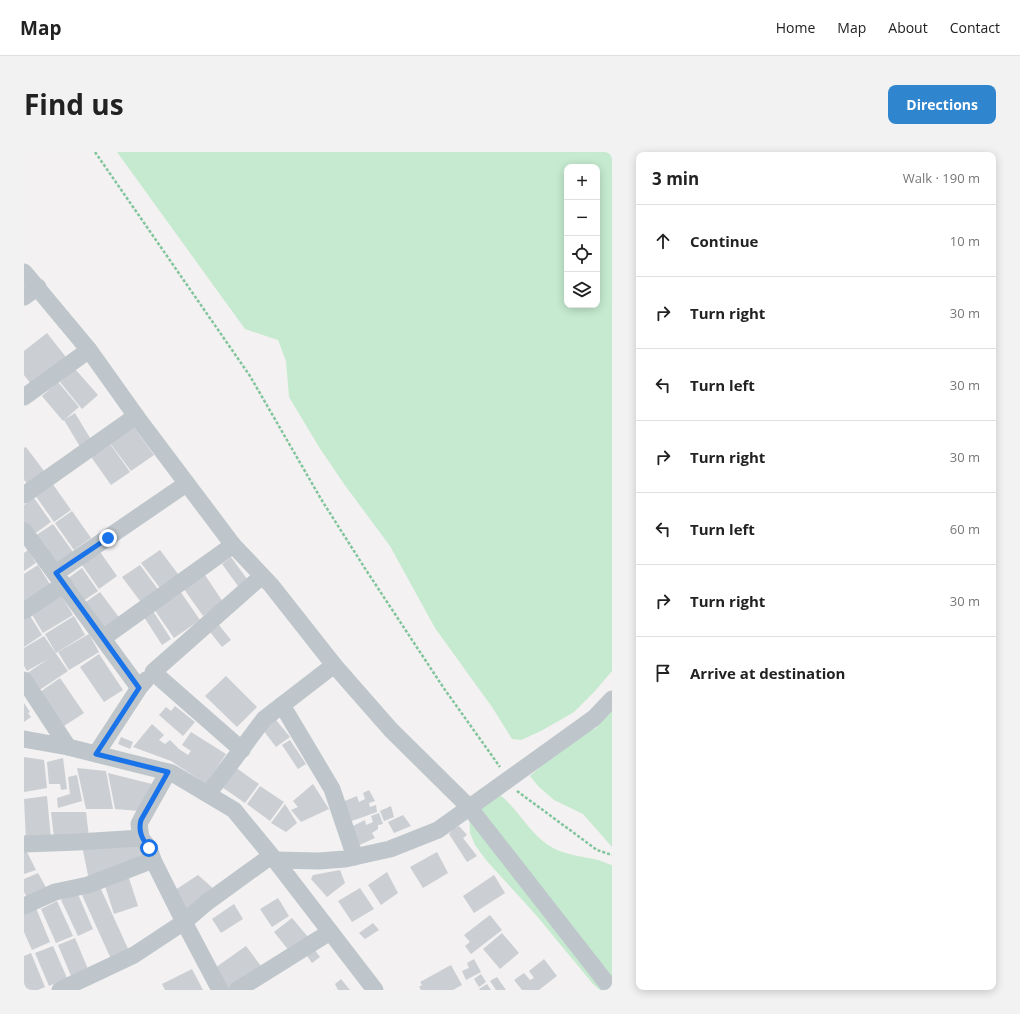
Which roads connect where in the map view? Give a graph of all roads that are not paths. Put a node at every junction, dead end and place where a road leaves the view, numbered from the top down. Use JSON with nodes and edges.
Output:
{"nodes":[{"id":1,"x":24,"y":272,"type":"edge"},
{"id":2,"x":38,"y":287,"type":"junction"},
{"id":3,"x":24,"y":297,"type":"edge"},
{"id":4,"x":89,"y":350,"type":"junction"},
{"id":5,"x":24,"y":397,"type":"edge"},
{"id":6,"x":136,"y":416,"type":"junction"},
{"id":7,"x":186,"y":484,"type":"junction"},
{"id":8,"x":24,"y":495,"type":"edge"},
{"id":9,"x":24,"y":531,"type":"edge"},
{"id":10,"x":233,"y":545,"type":"junction"},
{"id":11,"x":262,"y":576,"type":"junction"},
{"id":12,"x":60,"y":579,"type":"junction"},
{"id":13,"x":24,"y":610,"type":"edge"},
{"id":14,"x":103,"y":638,"type":"junction"},
{"id":15,"x":334,"y":665,"type":"junction"},
{"id":16,"x":153,"y":672,"type":"junction"},
{"id":17,"x":24,"y":680,"type":"edge"},
{"id":18,"x":139,"y":688,"type":"junction"},
{"id":19,"x":612,"y":699,"type":"edge"},
{"id":20,"x":282,"y":705,"type":"junction"},
{"id":21,"x":24,"y":739,"type":"edge"},
{"id":22,"x":68,"y":747,"type":"junction"},
{"id":23,"x":242,"y":750,"type":"junction"},
{"id":24,"x":96,"y":754,"type":"junction"},
{"id":25,"x":168,"y":772,"type":"junction"},
{"id":26,"x":208,"y":794,"type":"junction"},
{"id":27,"x":469,"y":807,"type":"junction"},
{"id":28,"x":141,"y":838,"type":"junction"},
{"id":29,"x":24,"y":844,"type":"edge"},
{"id":30,"x":355,"y":856,"type":"junction"},
{"id":31,"x":273,"y":858,"type":"junction"},
{"id":32,"x":153,"y":860,"type":"junction"},
{"id":33,"x":24,"y":906,"type":"edge"},
{"id":34,"x":184,"y":922,"type":"junction"},
{"id":35,"x":330,"y":932,"type":"junction"},
{"id":36,"x":60,"y":990,"type":"edge"},
{"id":37,"x":220,"y":990,"type":"edge"},
{"id":38,"x":237,"y":990,"type":"edge"},
{"id":39,"x":375,"y":990,"type":"edge"},
{"id":40,"x":612,"y":990,"type":"edge"}],
"edges":[{"from":1,"to":2,"type":"street"},
{"from":2,"to":3,"type":"street"},
{"from":2,"to":4,"type":"street"},
{"from":4,"to":5,"type":"street"},
{"from":4,"to":6,"type":"street"},
{"from":6,"to":7,"type":"street"},
{"from":6,"to":8,"type":"street"},
{"from":7,"to":10,"type":"street"},
{"from":7,"to":12,"type":"street"},
{"from":9,"to":12,"type":"street"},
{"from":10,"to":11,"type":"street"},
{"from":10,"to":14,"type":"street"},
{"from":11,"to":15,"type":"street"},
{"from":11,"to":16,"type":"street"},
{"from":12,"to":13,"type":"street"},
{"from":12,"to":14,"type":"street"},
{"from":14,"to":18,"type":"street"},
{"from":15,"to":20,"type":"street"},
{"from":15,"to":27,"type":"street"},
{"from":16,"to":18,"type":"street"},
{"from":16,"to":23,"type":"street"},
{"from":17,"to":22,"type":"street"},
{"from":18,"to":24,"type":"street"},
{"from":19,"to":27,"type":"street"},
{"from":20,"to":23,"type":"street"},
{"from":20,"to":30,"type":"street"},
{"from":21,"to":22,"type":"street"},
{"from":22,"to":24,"type":"street"},
{"from":23,"to":26,"type":"street"},
{"from":24,"to":25,"type":"street"},
{"from":25,"to":26,"type":"street"},
{"from":25,"to":28,"type":"street"},
{"from":26,"to":31,"type":"street"},
{"from":27,"to":30,"type":"street"},
{"from":27,"to":40,"type":"street"},
{"from":28,"to":29,"type":"street"},
{"from":28,"to":32,"type":"street"},
{"from":30,"to":31,"type":"street"},
{"from":31,"to":34,"type":"street"},
{"from":31,"to":35,"type":"street"},
{"from":32,"to":33,"type":"street"},
{"from":32,"to":34,"type":"street"},
{"from":34,"to":36,"type":"street"},
{"from":34,"to":37,"type":"street"},
{"from":35,"to":38,"type":"street"},
{"from":35,"to":39,"type":"street"}]}
